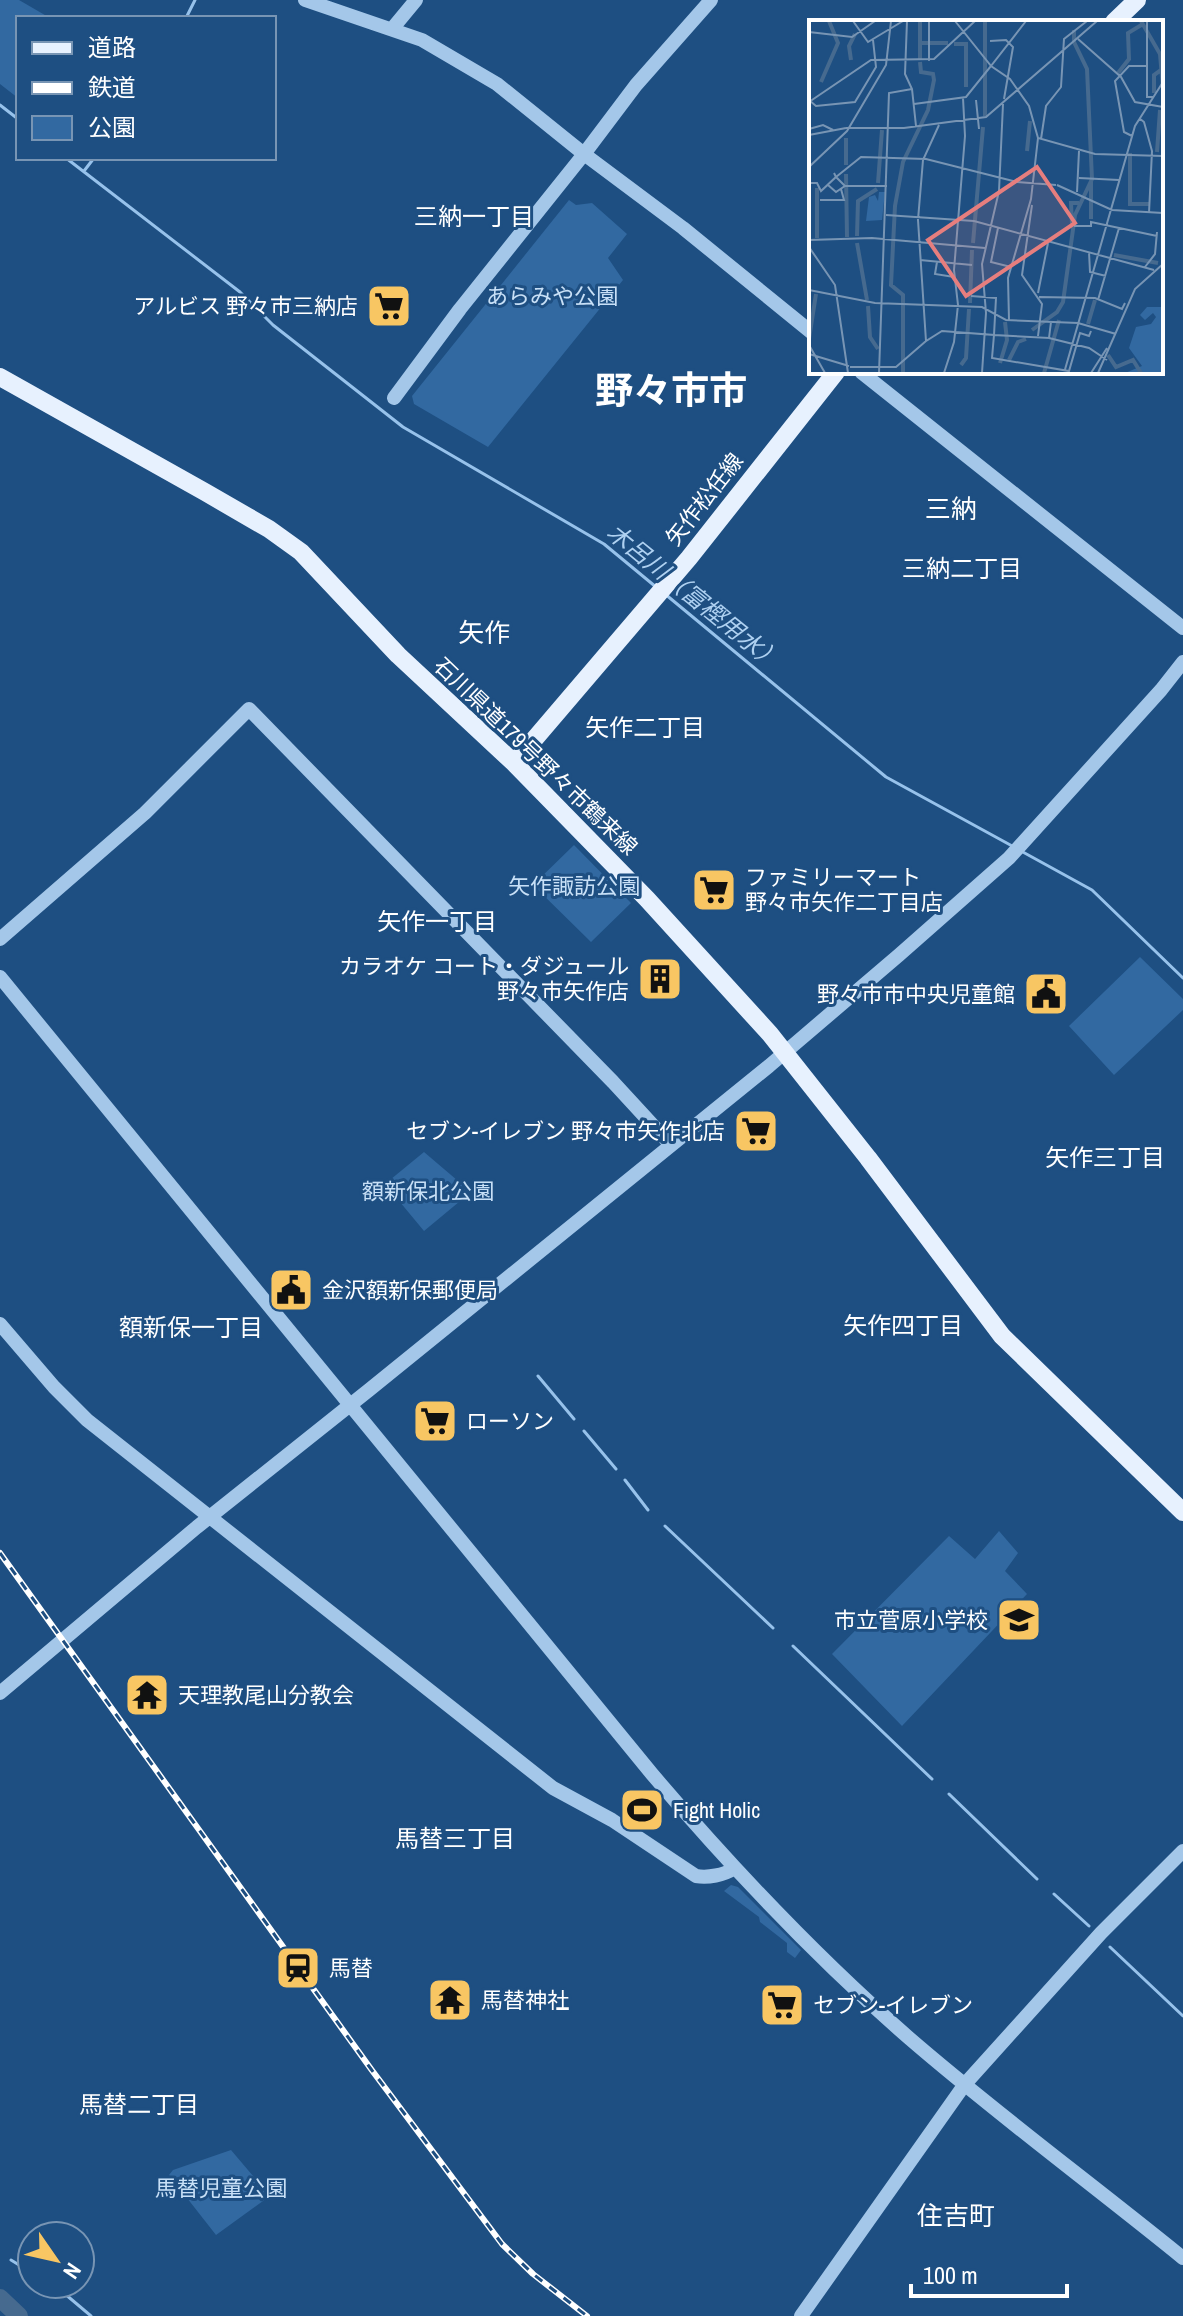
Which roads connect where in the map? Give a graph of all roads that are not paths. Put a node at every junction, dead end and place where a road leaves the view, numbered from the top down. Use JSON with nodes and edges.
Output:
{"nodes":[{"id":1,"x":305,"y":0,"type":"edge"},
{"id":2,"x":416,"y":0,"type":"edge"},
{"id":3,"x":711,"y":0,"type":"edge"},
{"id":4,"x":1137,"y":0,"type":"edge"},
{"id":5,"x":1116,"y":20,"type":"edge"},
{"id":6,"x":392,"y":29,"type":"junction"},
{"id":7,"x":584,"y":154,"type":"junction"},
{"id":8,"x":809,"y":330,"type":"edge"},
{"id":9,"x":834,"y":374,"type":"edge"},
{"id":10,"x":864,"y":374,"type":"edge"},
{"id":11,"x":0,"y":377,"type":"edge"},
{"id":12,"x":394,"y":398,"type":"dead end"},
{"id":13,"x":1183,"y":628,"type":"edge"},
{"id":14,"x":1183,"y":662,"type":"edge"},
{"id":15,"x":514,"y":763,"type":"junction"},
{"id":16,"x":0,"y":939,"type":"edge"},
{"id":17,"x":0,"y":977,"type":"edge"},
{"id":18,"x":784,"y":1052,"type":"junction"},
{"id":19,"x":671,"y":1145,"type":"junction"},
{"id":20,"x":0,"y":1324,"type":"edge"},
{"id":21,"x":351,"y":1405,"type":"junction"},
{"id":22,"x":1183,"y":1512,"type":"edge"},
{"id":23,"x":210,"y":1516,"type":"junction"},
{"id":24,"x":0,"y":1693,"type":"edge"},
{"id":25,"x":1183,"y":1851,"type":"edge"},
{"id":26,"x":733,"y":1869,"type":"junction"},
{"id":27,"x":965,"y":2084,"type":"junction"},
{"id":28,"x":1183,"y":2258,"type":"edge"},
{"id":29,"x":801,"y":2316,"type":"edge"}],
"edges":[{"from":1,"to":6,"type":"street"},
{"from":2,"to":6,"type":"street"},
{"from":3,"to":7,"type":"street"},
{"from":4,"to":5,"type":"main road"},
{"from":6,"to":7,"type":"street"},
{"from":7,"to":8,"type":"street"},
{"from":7,"to":12,"type":"street"},
{"from":9,"to":15,"type":"main road","name":"矢作松任線"},
{"from":10,"to":13,"type":"street"},
{"from":11,"to":15,"type":"main road","name":"石川県道179号野々市鶴来線"},
{"from":14,"to":18,"type":"street"},
{"from":15,"to":18,"type":"main road","name":"石川県道179号野々市鶴来線"},
{"from":16,"to":19,"type":"street"},
{"from":17,"to":21,"type":"street"},
{"from":18,"to":19,"type":"street"},
{"from":18,"to":22,"type":"main road","name":"石川県道179号野々市鶴来線"},
{"from":19,"to":21,"type":"street"},
{"from":20,"to":23,"type":"street"},
{"from":21,"to":23,"type":"street"},
{"from":21,"to":26,"type":"street"},
{"from":23,"to":24,"type":"street"},
{"from":23,"to":26,"type":"street"},
{"from":25,"to":27,"type":"street"},
{"from":26,"to":27,"type":"street"},
{"from":27,"to":28,"type":"street"},
{"from":27,"to":29,"type":"street"}]}
